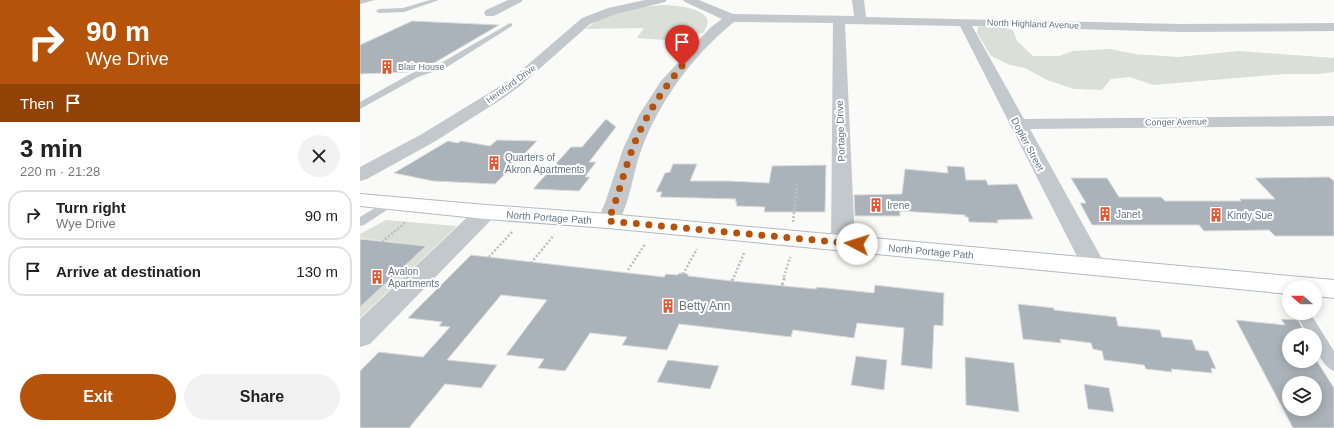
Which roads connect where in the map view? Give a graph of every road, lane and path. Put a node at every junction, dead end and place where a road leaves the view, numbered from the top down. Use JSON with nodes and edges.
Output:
{"nodes":[{"id":1,"x":372,"y":0,"type":"edge"},
{"id":2,"x":436,"y":0,"type":"edge"},
{"id":3,"x":517,"y":0,"type":"edge"},
{"id":4,"x":661,"y":0,"type":"edge"},
{"id":5,"x":689,"y":0,"type":"edge"},
{"id":6,"x":858,"y":0,"type":"edge"},
{"id":7,"x":360,"y":2,"type":"edge"},
{"id":8,"x":379,"y":11,"type":"dead end"},
{"id":9,"x":490,"y":12,"type":"dead end"},
{"id":10,"x":731,"y":18,"type":"junction"},
{"id":11,"x":838,"y":20,"type":"junction"},
{"id":12,"x":860,"y":20,"type":"junction"},
{"id":13,"x":964,"y":22,"type":"junction"},
{"id":14,"x":510,"y":25,"type":"dead end"},
{"id":15,"x":1334,"y":27,"type":"edge"},
{"id":16,"x":360,"y":106,"type":"edge"},
{"id":17,"x":1334,"y":121,"type":"edge"},
{"id":18,"x":1017,"y":124,"type":"junction"},
{"id":19,"x":360,"y":175,"type":"edge"},
{"id":20,"x":797,"y":182,"type":"dead end"},
{"id":21,"x":360,"y":200,"type":"edge"},
{"id":22,"x":392,"y":202,"type":"junction"},
{"id":23,"x":486,"y":212,"type":"junction"},
{"id":24,"x":608,"y":221,"type":"junction"},
{"id":25,"x":360,"y":222,"type":"edge"},
{"id":26,"x":406,"y":222,"type":"dead end"},
{"id":27,"x":792,"y":224,"type":"dead end"},
{"id":28,"x":513,"y":231,"type":"dead end"},
{"id":29,"x":554,"y":235,"type":"dead end"},
{"id":30,"x":382,"y":242,"type":"dead end"},
{"id":31,"x":843,"y":243,"type":"junction"},
{"id":32,"x":645,"y":244,"type":"dead end"},
{"id":33,"x":697,"y":249,"type":"dead end"},
{"id":34,"x":744,"y":253,"type":"dead end"},
{"id":35,"x":489,"y":257,"type":"dead end"},
{"id":36,"x":790,"y":257,"type":"dead end"},
{"id":37,"x":531,"y":263,"type":"dead end"},
{"id":38,"x":1094,"y":266,"type":"junction"},
{"id":39,"x":628,"y":270,"type":"dead end"},
{"id":40,"x":683,"y":274,"type":"dead end"},
{"id":41,"x":732,"y":281,"type":"dead end"},
{"id":42,"x":782,"y":285,"type":"dead end"},
{"id":43,"x":1322,"y":288,"type":"edge"},
{"id":44,"x":1282,"y":289,"type":"edge"},
{"id":45,"x":1334,"y":289,"type":"edge"},
{"id":46,"x":1306,"y":320,"type":"edge"},
{"id":47,"x":360,"y":336,"type":"edge"},
{"id":48,"x":1334,"y":364,"type":"edge"}],
"edges":[{"from":1,"to":7,"type":"lane"},
{"from":2,"to":8,"type":"lane"},
{"from":3,"to":9,"type":"street"},
{"from":4,"to":19,"type":"street","name":"Hereford Drive"},
{"from":5,"to":10,"type":"street"},
{"from":6,"to":12,"type":"street"},
{"from":10,"to":11,"type":"street","name":"North Highland Avenue"},
{"from":10,"to":24,"type":"street"},
{"from":11,"to":12,"type":"street","name":"North Highland Avenue"},
{"from":11,"to":31,"type":"street","name":"Portage Drive"},
{"from":12,"to":13,"type":"street","name":"North Highland Avenue"},
{"from":13,"to":15,"type":"street","name":"North Highland Avenue"},
{"from":13,"to":18,"type":"street","name":"Dopler Street"},
{"from":14,"to":16,"type":"lane"},
{"from":17,"to":18,"type":"street","name":"Conger Avenue"},
{"from":18,"to":38,"type":"street","name":"Dopler Street"},
{"from":20,"to":27,"type":"path"},
{"from":21,"to":22,"type":"main road","name":"North Portage Path"},
{"from":22,"to":23,"type":"main road","name":"North Portage Path"},
{"from":22,"to":25,"type":"lane"},
{"from":23,"to":24,"type":"main road","name":"North Portage Path"},
{"from":23,"to":47,"type":"street"},
{"from":24,"to":31,"type":"main road","name":"North Portage Path"},
{"from":26,"to":30,"type":"path"},
{"from":28,"to":35,"type":"path"},
{"from":29,"to":37,"type":"path"},
{"from":31,"to":38,"type":"main road","name":"North Portage Path"},
{"from":32,"to":39,"type":"path"},
{"from":33,"to":40,"type":"path"},
{"from":34,"to":41,"type":"path"},
{"from":36,"to":42,"type":"path"},
{"from":38,"to":44,"type":"main road","name":"North Portage Path"},
{"from":43,"to":45,"type":"main road"},
{"from":46,"to":48,"type":"lane"}]}
